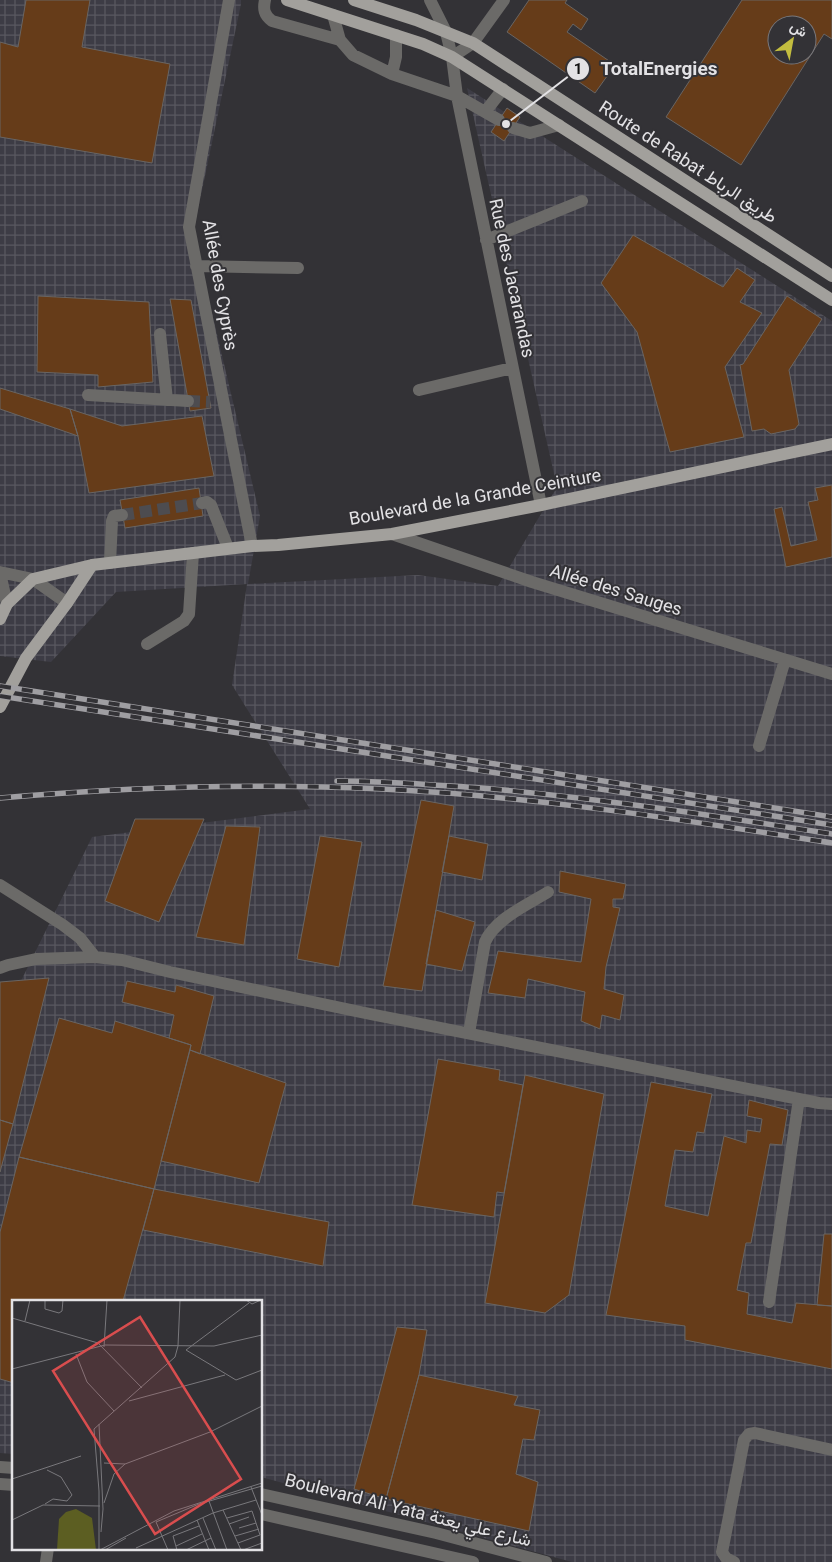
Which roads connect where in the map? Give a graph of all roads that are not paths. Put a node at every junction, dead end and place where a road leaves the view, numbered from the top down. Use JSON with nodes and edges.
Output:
{"nodes":[{"id":1,"x":229,"y":0,"type":"edge"},
{"id":2,"x":264,"y":0,"type":"edge"},
{"id":3,"x":287,"y":0,"type":"edge"},
{"id":4,"x":354,"y":0,"type":"edge"},
{"id":5,"x":430,"y":0,"type":"edge"},
{"id":6,"x":504,"y":0,"type":"edge"},
{"id":7,"x":394,"y":6,"type":"edge"},
{"id":8,"x":333,"y":15,"type":"junction"},
{"id":9,"x":446,"y":32,"type":"junction"},
{"id":10,"x":396,"y":35,"type":"junction"},
{"id":11,"x":340,"y":40,"type":"junction"},
{"id":12,"x":473,"y":43,"type":"junction"},
{"id":13,"x":452,"y":57,"type":"junction"},
{"id":14,"x":392,"y":74,"type":"junction"},
{"id":15,"x":503,"y":90,"type":"junction"},
{"id":16,"x":457,"y":96,"type":"junction"},
{"id":17,"x":485,"y":112,"type":"junction"},
{"id":18,"x":499,"y":120,"type":"dead end"},
{"id":19,"x":559,"y":125,"type":"junction"},
{"id":20,"x":512,"y":128,"type":"dead end"},
{"id":21,"x":582,"y":202,"type":"dead end"},
{"id":22,"x":486,"y":240,"type":"junction"},
{"id":23,"x":196,"y":266,"type":"junction"},
{"id":24,"x":298,"y":268,"type":"dead end"},
{"id":25,"x":832,"y":276,"type":"edge"},
{"id":26,"x":832,"y":300,"type":"edge"},
{"id":27,"x":160,"y":334,"type":"dead end"},
{"id":28,"x":512,"y":368,"type":"junction"},
{"id":29,"x":419,"y":390,"type":"dead end"},
{"id":30,"x":88,"y":395,"type":"dead end"},
{"id":31,"x":167,"y":400,"type":"junction"},
{"id":32,"x":188,"y":401,"type":"tunnel mouth"},
{"id":33,"x":210,"y":402,"type":"tunnel mouth"},
{"id":34,"x":223,"y":403,"type":"junction"},
{"id":35,"x":832,"y":444,"type":"edge"},
{"id":36,"x":202,"y":503,"type":"dead end"},
{"id":37,"x":540,"y":505,"type":"junction"},
{"id":38,"x":122,"y":515,"type":"dead end"},
{"id":39,"x":392,"y":534,"type":"junction"},
{"id":40,"x":252,"y":546,"type":"junction"},
{"id":41,"x":228,"y":548,"type":"junction"},
{"id":42,"x":193,"y":553,"type":"junction"},
{"id":43,"x":110,"y":563,"type":"junction"},
{"id":44,"x":92,"y":565,"type":"junction"},
{"id":45,"x":0,"y":572,"type":"edge"},
{"id":46,"x":33,"y":579,"type":"junction"},
{"id":47,"x":67,"y":603,"type":"junction"},
{"id":48,"x":7,"y":604,"type":"junction"},
{"id":49,"x":0,"y":619,"type":"edge"},
{"id":50,"x":147,"y":644,"type":"dead end"},
{"id":51,"x":785,"y":660,"type":"junction"},
{"id":52,"x":832,"y":674,"type":"edge"},
{"id":53,"x":0,"y":707,"type":"edge"},
{"id":54,"x":759,"y":746,"type":"dead end"},
{"id":55,"x":0,"y":885,"type":"edge"},
{"id":56,"x":548,"y":892,"type":"dead end"},
{"id":57,"x":95,"y":958,"type":"junction"},
{"id":58,"x":0,"y":968,"type":"edge"},
{"id":59,"x":469,"y":1033,"type":"junction"},
{"id":60,"x":798,"y":1099,"type":"junction"},
{"id":61,"x":832,"y":1104,"type":"edge"},
{"id":62,"x":769,"y":1302,"type":"dead end"},
{"id":63,"x":832,"y":1450,"type":"edge"},
{"id":64,"x":262,"y":1494,"type":"edge"},
{"id":65,"x":262,"y":1514,"type":"edge"},
{"id":66,"x":473,"y":1562,"type":"edge"},
{"id":67,"x":546,"y":1562,"type":"edge"},
{"id":68,"x":733,"y":1562,"type":"edge"}],
"edges":[{"from":1,"to":23,"type":"street","name":"Allée des Cyprès"},
{"from":2,"to":11,"type":"street"},
{"from":3,"to":8,"type":"main road"},
{"from":4,"to":7,"type":"main road","name":"Route de Rabat طريق الرباط"},
{"from":5,"to":9,"type":"street","name":"Rue des Jacarandas"},
{"from":6,"to":12,"type":"street"},
{"from":7,"to":9,"type":"main road","name":"Route de Rabat طريق الرباط"},
{"from":8,"to":10,"type":"main road"},
{"from":8,"to":11,"type":"street"},
{"from":9,"to":12,"type":"main road","name":"Route de Rabat طريق الرباط"},
{"from":9,"to":13,"type":"street","name":"Rue des Jacarandas"},
{"from":10,"to":13,"type":"main road"},
{"from":10,"to":14,"type":"street"},
{"from":11,"to":14,"type":"street"},
{"from":12,"to":13,"type":"street"},
{"from":12,"to":25,"type":"main road","name":"Route de Rabat طريق الرباط"},
{"from":13,"to":15,"type":"main road"},
{"from":13,"to":16,"type":"street","name":"Rue des Jacarandas"},
{"from":14,"to":16,"type":"street"},
{"from":15,"to":17,"type":"street"},
{"from":15,"to":19,"type":"main road"},
{"from":16,"to":17,"type":"street"},
{"from":16,"to":22,"type":"street","name":"Rue des Jacarandas"},
{"from":17,"to":18,"type":"street"},
{"from":19,"to":20,"type":"street"},
{"from":19,"to":26,"type":"main road"},
{"from":21,"to":22,"type":"street"},
{"from":22,"to":28,"type":"street","name":"Rue des Jacarandas"},
{"from":23,"to":24,"type":"street"},
{"from":23,"to":34,"type":"street","name":"Allée des Cyprès"},
{"from":27,"to":31,"type":"street"},
{"from":28,"to":29,"type":"street"},
{"from":28,"to":37,"type":"street","name":"Rue des Jacarandas"},
{"from":30,"to":31,"type":"street"},
{"from":31,"to":32,"type":"street"},
{"from":33,"to":34,"type":"street"},
{"from":34,"to":40,"type":"street","name":"Allée des Cyprès"},
{"from":35,"to":37,"type":"main road","name":"Boulevard de la Grande Ceinture"},
{"from":36,"to":41,"type":"street"},
{"from":37,"to":39,"type":"main road","name":"Boulevard de la Grande Ceinture"},
{"from":38,"to":43,"type":"street"},
{"from":39,"to":40,"type":"main road","name":"Boulevard de la Grande Ceinture"},
{"from":39,"to":51,"type":"street","name":"Allée des Sauges"},
{"from":40,"to":41,"type":"main road","name":"Boulevard de la Grande Ceinture"},
{"from":41,"to":42,"type":"main road","name":"Boulevard de la Grande Ceinture"},
{"from":42,"to":43,"type":"main road","name":"Boulevard de la Grande Ceinture"},
{"from":42,"to":50,"type":"street"},
{"from":43,"to":44,"type":"main road","name":"Boulevard de la Grande Ceinture"},
{"from":44,"to":46,"type":"main road","name":"Boulevard de la Grande Ceinture"},
{"from":44,"to":47,"type":"main road"},
{"from":45,"to":46,"type":"street"},
{"from":45,"to":48,"type":"street"},
{"from":46,"to":47,"type":"street"},
{"from":46,"to":48,"type":"main road"},
{"from":47,"to":53,"type":"main road"},
{"from":48,"to":49,"type":"main road"},
{"from":51,"to":52,"type":"street","name":"Allée des Sauges"},
{"from":51,"to":54,"type":"street"},
{"from":55,"to":57,"type":"street"},
{"from":56,"to":59,"type":"street"},
{"from":57,"to":58,"type":"street"},
{"from":57,"to":59,"type":"street"},
{"from":59,"to":60,"type":"street"},
{"from":60,"to":61,"type":"street"},
{"from":60,"to":62,"type":"street"},
{"from":63,"to":68,"type":"street"},
{"from":64,"to":67,"type":"street","name":"Boulevard Ali Yata شارع علي يعتة"},
{"from":65,"to":66,"type":"street","name":"Boulevard Ali Yata شارع علي يعتة"}]}
